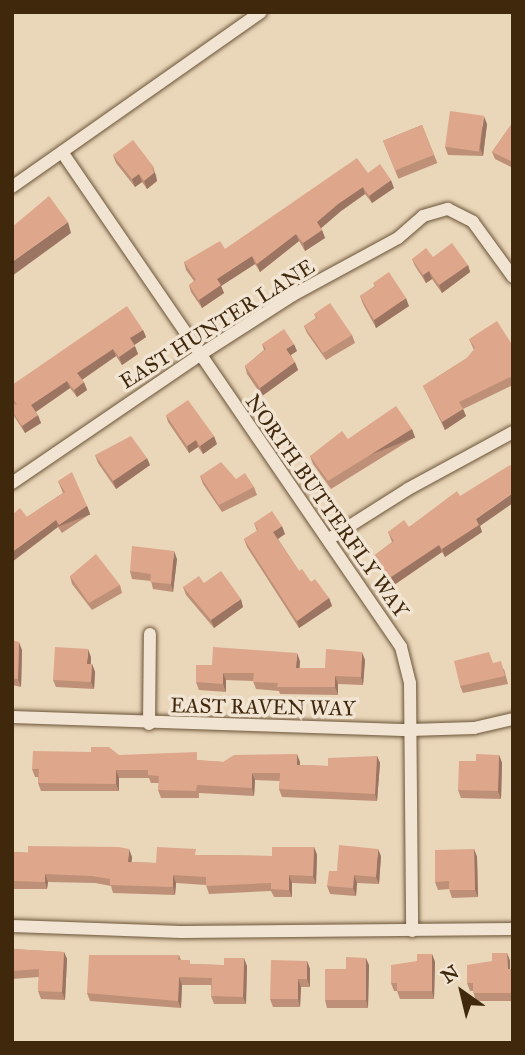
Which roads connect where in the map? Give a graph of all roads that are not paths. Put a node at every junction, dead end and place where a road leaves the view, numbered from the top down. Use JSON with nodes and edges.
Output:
{"nodes":[{"id":1,"x":261,"y":12,"type":"edge"},
{"id":2,"x":62,"y":152,"type":"junction"},
{"id":3,"x":12,"y":187,"type":"edge"},
{"id":4,"x":513,"y":277,"type":"edge"},
{"id":5,"x":198,"y":356,"type":"junction"},
{"id":6,"x":513,"y":432,"type":"edge"},
{"id":7,"x":12,"y":483,"type":"edge"},
{"id":8,"x":329,"y":539,"type":"junction"},
{"id":9,"x":150,"y":634,"type":"dead end"},
{"id":10,"x":12,"y":717,"type":"edge"},
{"id":11,"x":513,"y":719,"type":"edge"},
{"id":12,"x":149,"y":724,"type":"junction"},
{"id":13,"x":410,"y":730,"type":"junction"},
{"id":14,"x":12,"y":926,"type":"edge"},
{"id":15,"x":513,"y":929,"type":"edge"},
{"id":16,"x":412,"y":931,"type":"junction"}],
"edges":[{"from":1,"to":2,"type":"street"},
{"from":2,"to":3,"type":"street"},
{"from":2,"to":5,"type":"street","name":"NORTH BUTTERFLY WAY"},
{"from":4,"to":5,"type":"street","name":"EAST HUNTER LANE"},
{"from":5,"to":7,"type":"street","name":"EAST HUNTER LANE"},
{"from":5,"to":8,"type":"street","name":"NORTH BUTTERFLY WAY"},
{"from":6,"to":8,"type":"street"},
{"from":8,"to":13,"type":"street","name":"NORTH BUTTERFLY WAY"},
{"from":9,"to":12,"type":"street"},
{"from":10,"to":12,"type":"street","name":"EAST RAVEN WAY"},
{"from":11,"to":13,"type":"street","name":"EAST RAVEN WAY"},
{"from":12,"to":13,"type":"street","name":"EAST RAVEN WAY"},
{"from":13,"to":16,"type":"street","name":"NORTH BUTTERFLY WAY"},
{"from":14,"to":16,"type":"street"},
{"from":15,"to":16,"type":"street"}]}
